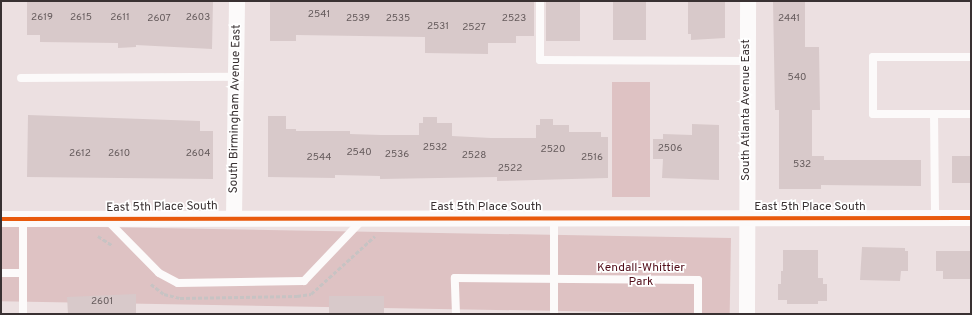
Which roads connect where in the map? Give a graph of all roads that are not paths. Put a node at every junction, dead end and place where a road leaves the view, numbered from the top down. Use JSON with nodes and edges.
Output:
{"nodes":[{"id":1,"x":237,"y":1,"type":"edge"},
{"id":2,"x":540,"y":1,"type":"edge"},
{"id":3,"x":748,"y":1,"type":"edge"},
{"id":4,"x":971,"y":57,"type":"edge"},
{"id":5,"x":747,"y":61,"type":"junction"},
{"id":6,"x":237,"y":77,"type":"junction"},
{"id":7,"x":21,"y":78,"type":"dead end"},
{"id":8,"x":934,"y":114,"type":"junction"},
{"id":9,"x":971,"y":114,"type":"edge"},
{"id":10,"x":234,"y":217,"type":"junction"},
{"id":11,"x":365,"y":217,"type":"junction"},
{"id":12,"x":105,"y":218,"type":"junction"},
{"id":13,"x":554,"y":218,"type":"junction"},
{"id":14,"x":747,"y":218,"type":"junction"},
{"id":15,"x":935,"y":218,"type":"junction"},
{"id":16,"x":971,"y":218,"type":"edge"},
{"id":17,"x":1,"y":219,"type":"edge"},
{"id":18,"x":23,"y":219,"type":"junction"},
{"id":19,"x":1,"y":273,"type":"edge"},
{"id":20,"x":23,"y":273,"type":"junction"},
{"id":21,"x":554,"y":279,"type":"junction"},
{"id":22,"x":23,"y":314,"type":"edge"},
{"id":23,"x":456,"y":314,"type":"edge"},
{"id":24,"x":554,"y":314,"type":"edge"},
{"id":25,"x":698,"y":314,"type":"edge"},
{"id":26,"x":747,"y":314,"type":"edge"}],
"edges":[{"from":1,"to":6,"type":"street","name":"South Birmingham Avenue East"},
{"from":2,"to":5,"type":"lane"},
{"from":3,"to":5,"type":"street","name":"South Atlanta Avenue East"},
{"from":4,"to":8,"type":"lane"},
{"from":5,"to":14,"type":"street","name":"South Atlanta Avenue East"},
{"from":6,"to":7,"type":"lane"},
{"from":6,"to":10,"type":"street","name":"South Birmingham Avenue East"},
{"from":8,"to":9,"type":"lane"},
{"from":8,"to":15,"type":"lane"},
{"from":10,"to":11,"type":"street","name":"East 5th Place South"},
{"from":10,"to":12,"type":"street","name":"East 5th Place South"},
{"from":11,"to":12,"type":"lane"},
{"from":11,"to":13,"type":"street","name":"East 5th Place South"},
{"from":12,"to":18,"type":"street","name":"East 5th Place South"},
{"from":13,"to":14,"type":"street","name":"East 5th Place South"},
{"from":13,"to":21,"type":"lane"},
{"from":14,"to":15,"type":"street","name":"East 5th Place South"},
{"from":14,"to":26,"type":"street","name":"South Atlanta Avenue East"},
{"from":15,"to":16,"type":"street","name":"East 5th Place South"},
{"from":17,"to":18,"type":"street","name":"East 5th Place South"},
{"from":18,"to":20,"type":"lane"},
{"from":19,"to":20,"type":"lane"},
{"from":20,"to":22,"type":"lane"},
{"from":21,"to":23,"type":"lane"},
{"from":21,"to":24,"type":"lane"},
{"from":21,"to":25,"type":"lane"}]}
